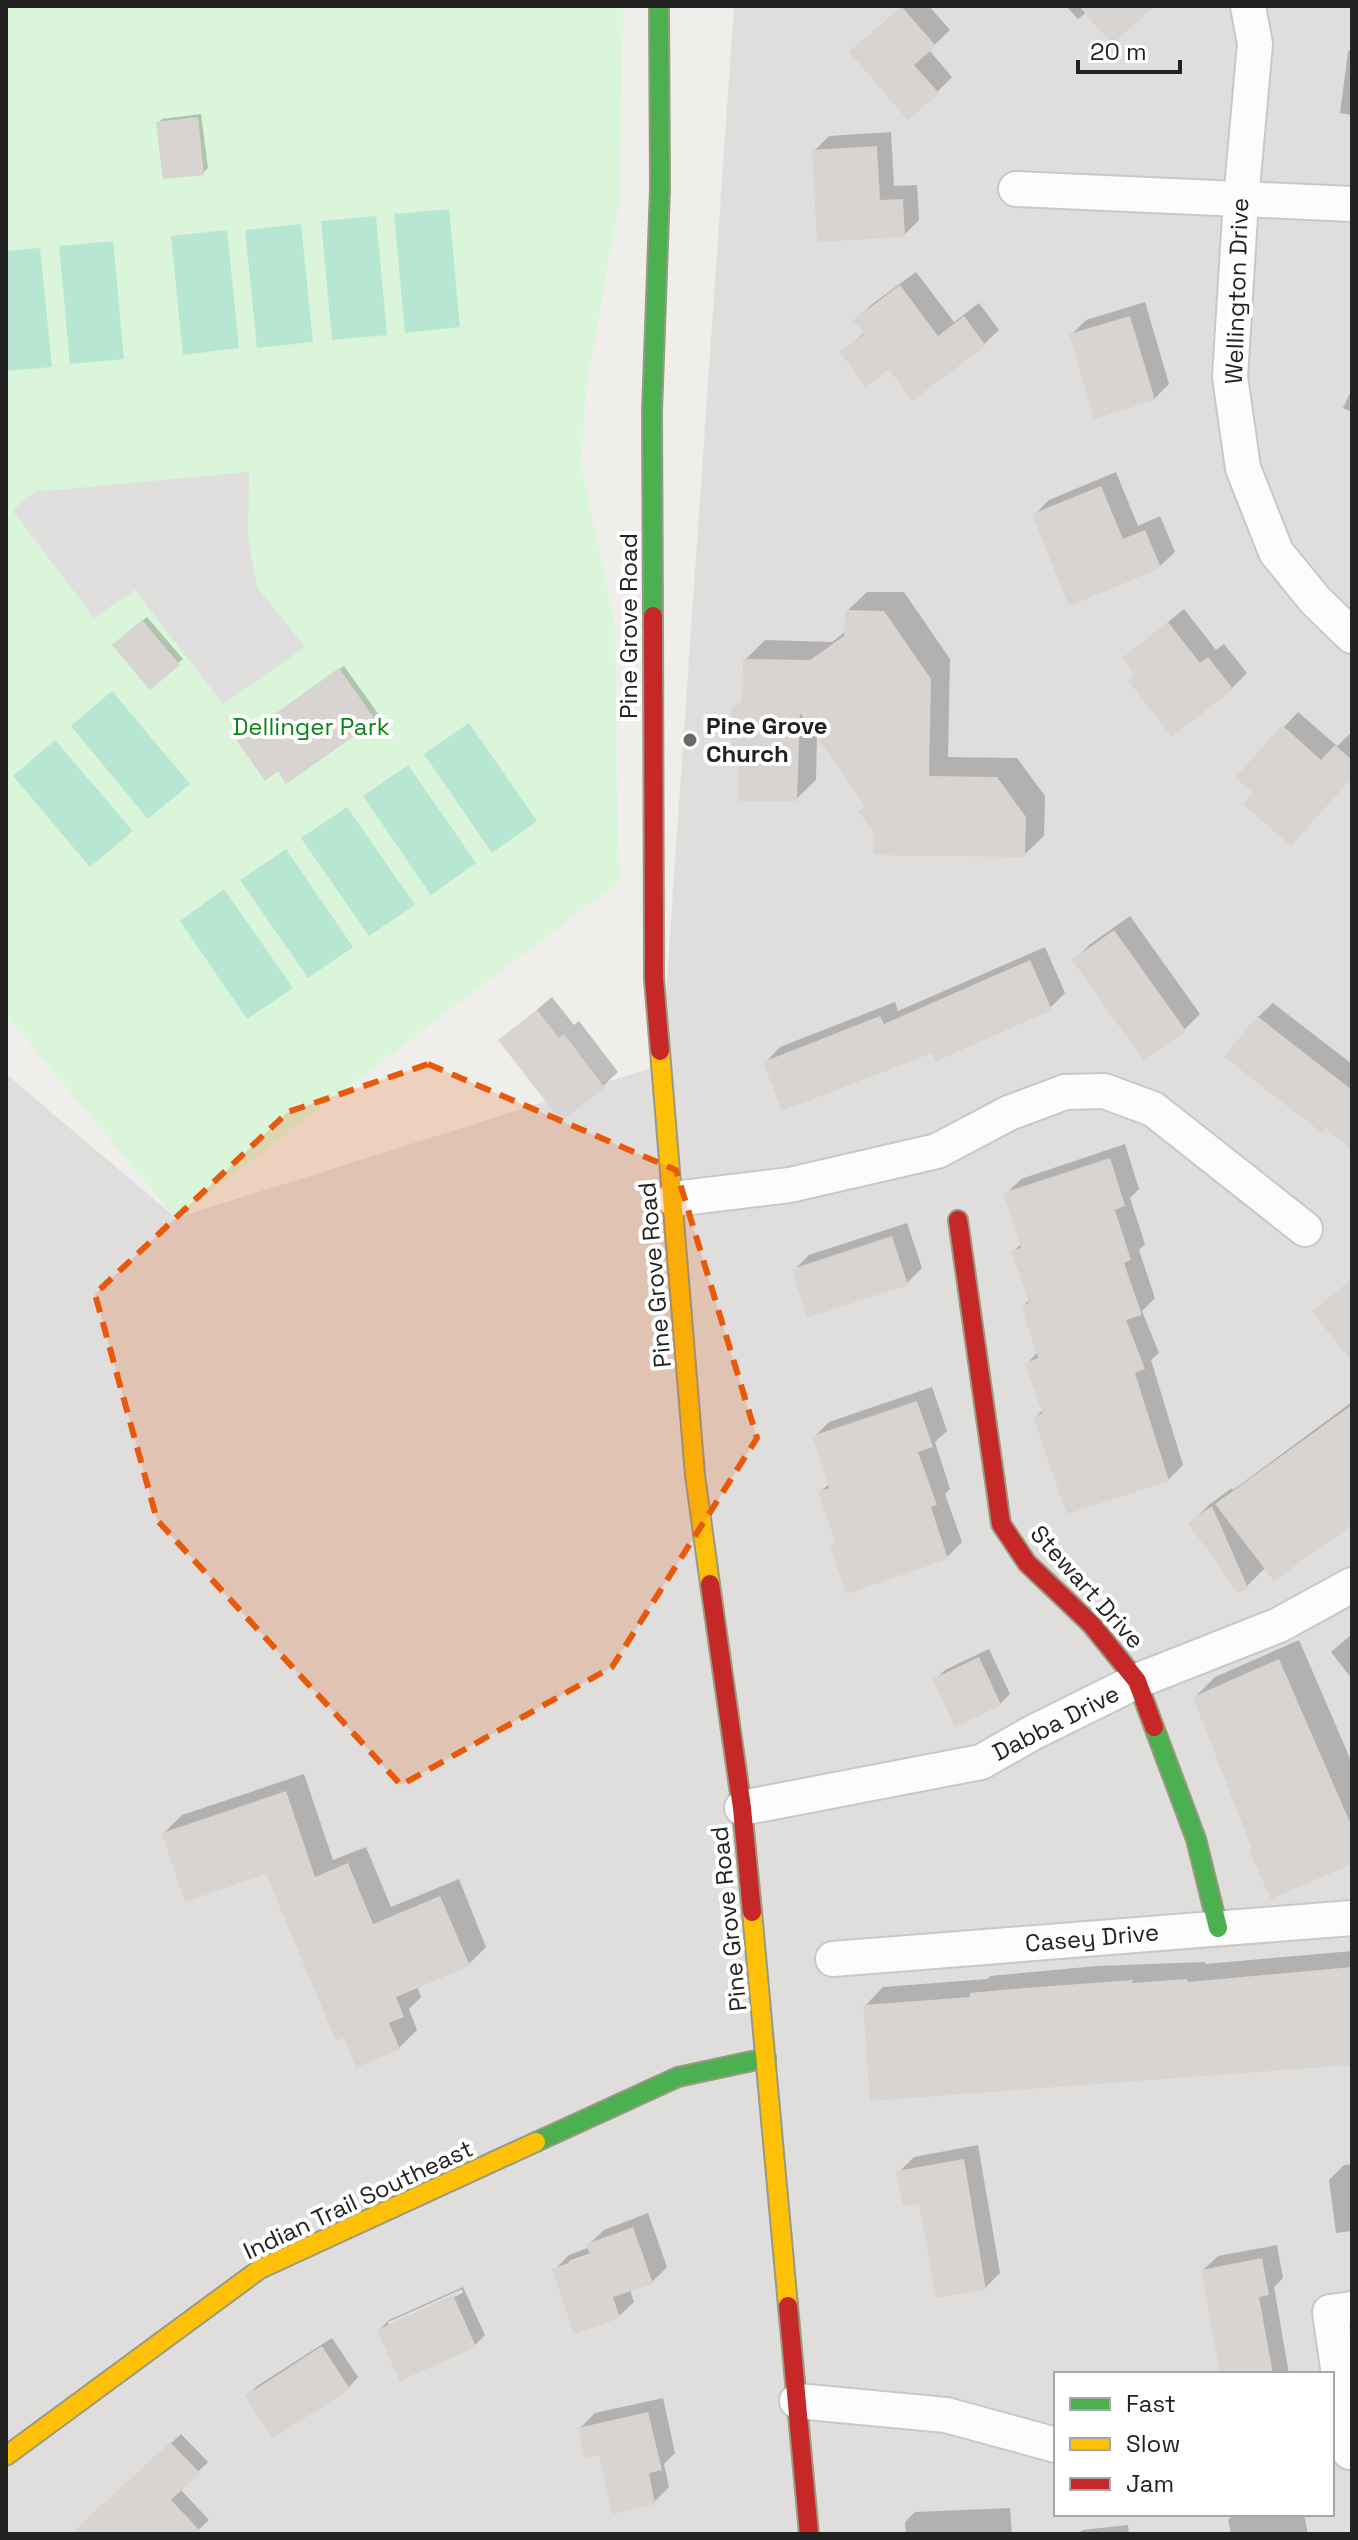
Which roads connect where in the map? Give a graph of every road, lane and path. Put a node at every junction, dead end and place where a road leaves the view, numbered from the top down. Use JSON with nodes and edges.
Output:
{"nodes":[{"id":1,"x":659,"y":6,"type":"edge"},
{"id":2,"x":1248,"y":6,"type":"edge"},
{"id":3,"x":1016,"y":189,"type":"dead end"},
{"id":4,"x":1241,"y":200,"type":"junction"},
{"id":5,"x":1352,"y":204,"type":"edge"},
{"id":6,"x":1352,"y":636,"type":"edge"},
{"id":7,"x":674,"y":1199,"type":"junction"},
{"id":8,"x":958,"y":1220,"type":"dead end"},
{"id":9,"x":1305,"y":1229,"type":"dead end"},
{"id":10,"x":1352,"y":1585,"type":"edge"},
{"id":11,"x":1137,"y":1681,"type":"junction"},
{"id":12,"x":742,"y":1808,"type":"junction"},
{"id":13,"x":1352,"y":1918,"type":"edge"},
{"id":14,"x":1218,"y":1928,"type":"junction"},
{"id":15,"x":833,"y":1959,"type":"dead end"},
{"id":16,"x":766,"y":2058,"type":"junction"},
{"id":17,"x":1352,"y":2309,"type":"edge"},
{"id":18,"x":797,"y":2401,"type":"junction"},
{"id":19,"x":1054,"y":2444,"type":"edge"},
{"id":20,"x":6,"y":2456,"type":"edge"},
{"id":21,"x":1345,"y":2458,"type":"edge"},
{"id":22,"x":809,"y":2534,"type":"edge"}],
"edges":[{"from":1,"to":7,"type":"street","name":"Pine Grove Road"},
{"from":2,"to":4,"type":"street","name":"Wellington Drive"},
{"from":3,"to":4,"type":"street"},
{"from":4,"to":5,"type":"street"},
{"from":4,"to":6,"type":"street","name":"Wellington Drive"},
{"from":7,"to":9,"type":"street"},
{"from":7,"to":12,"type":"street","name":"Pine Grove Road"},
{"from":8,"to":11,"type":"street","name":"Stewart Drive"},
{"from":10,"to":11,"type":"street","name":"Dabba Drive"},
{"from":11,"to":12,"type":"street","name":"Dabba Drive"},
{"from":11,"to":14,"type":"street","name":"Stewart Drive"},
{"from":12,"to":16,"type":"street","name":"Pine Grove Road"},
{"from":13,"to":14,"type":"street","name":"Casey Drive"},
{"from":14,"to":15,"type":"street","name":"Casey Drive"},
{"from":16,"to":18,"type":"street","name":"Pine Grove Road"},
{"from":16,"to":20,"type":"street","name":"Indian Trail Southeast"},
{"from":17,"to":21,"type":"street"},
{"from":18,"to":19,"type":"street"},
{"from":18,"to":22,"type":"street","name":"Pine Grove Road"}]}
